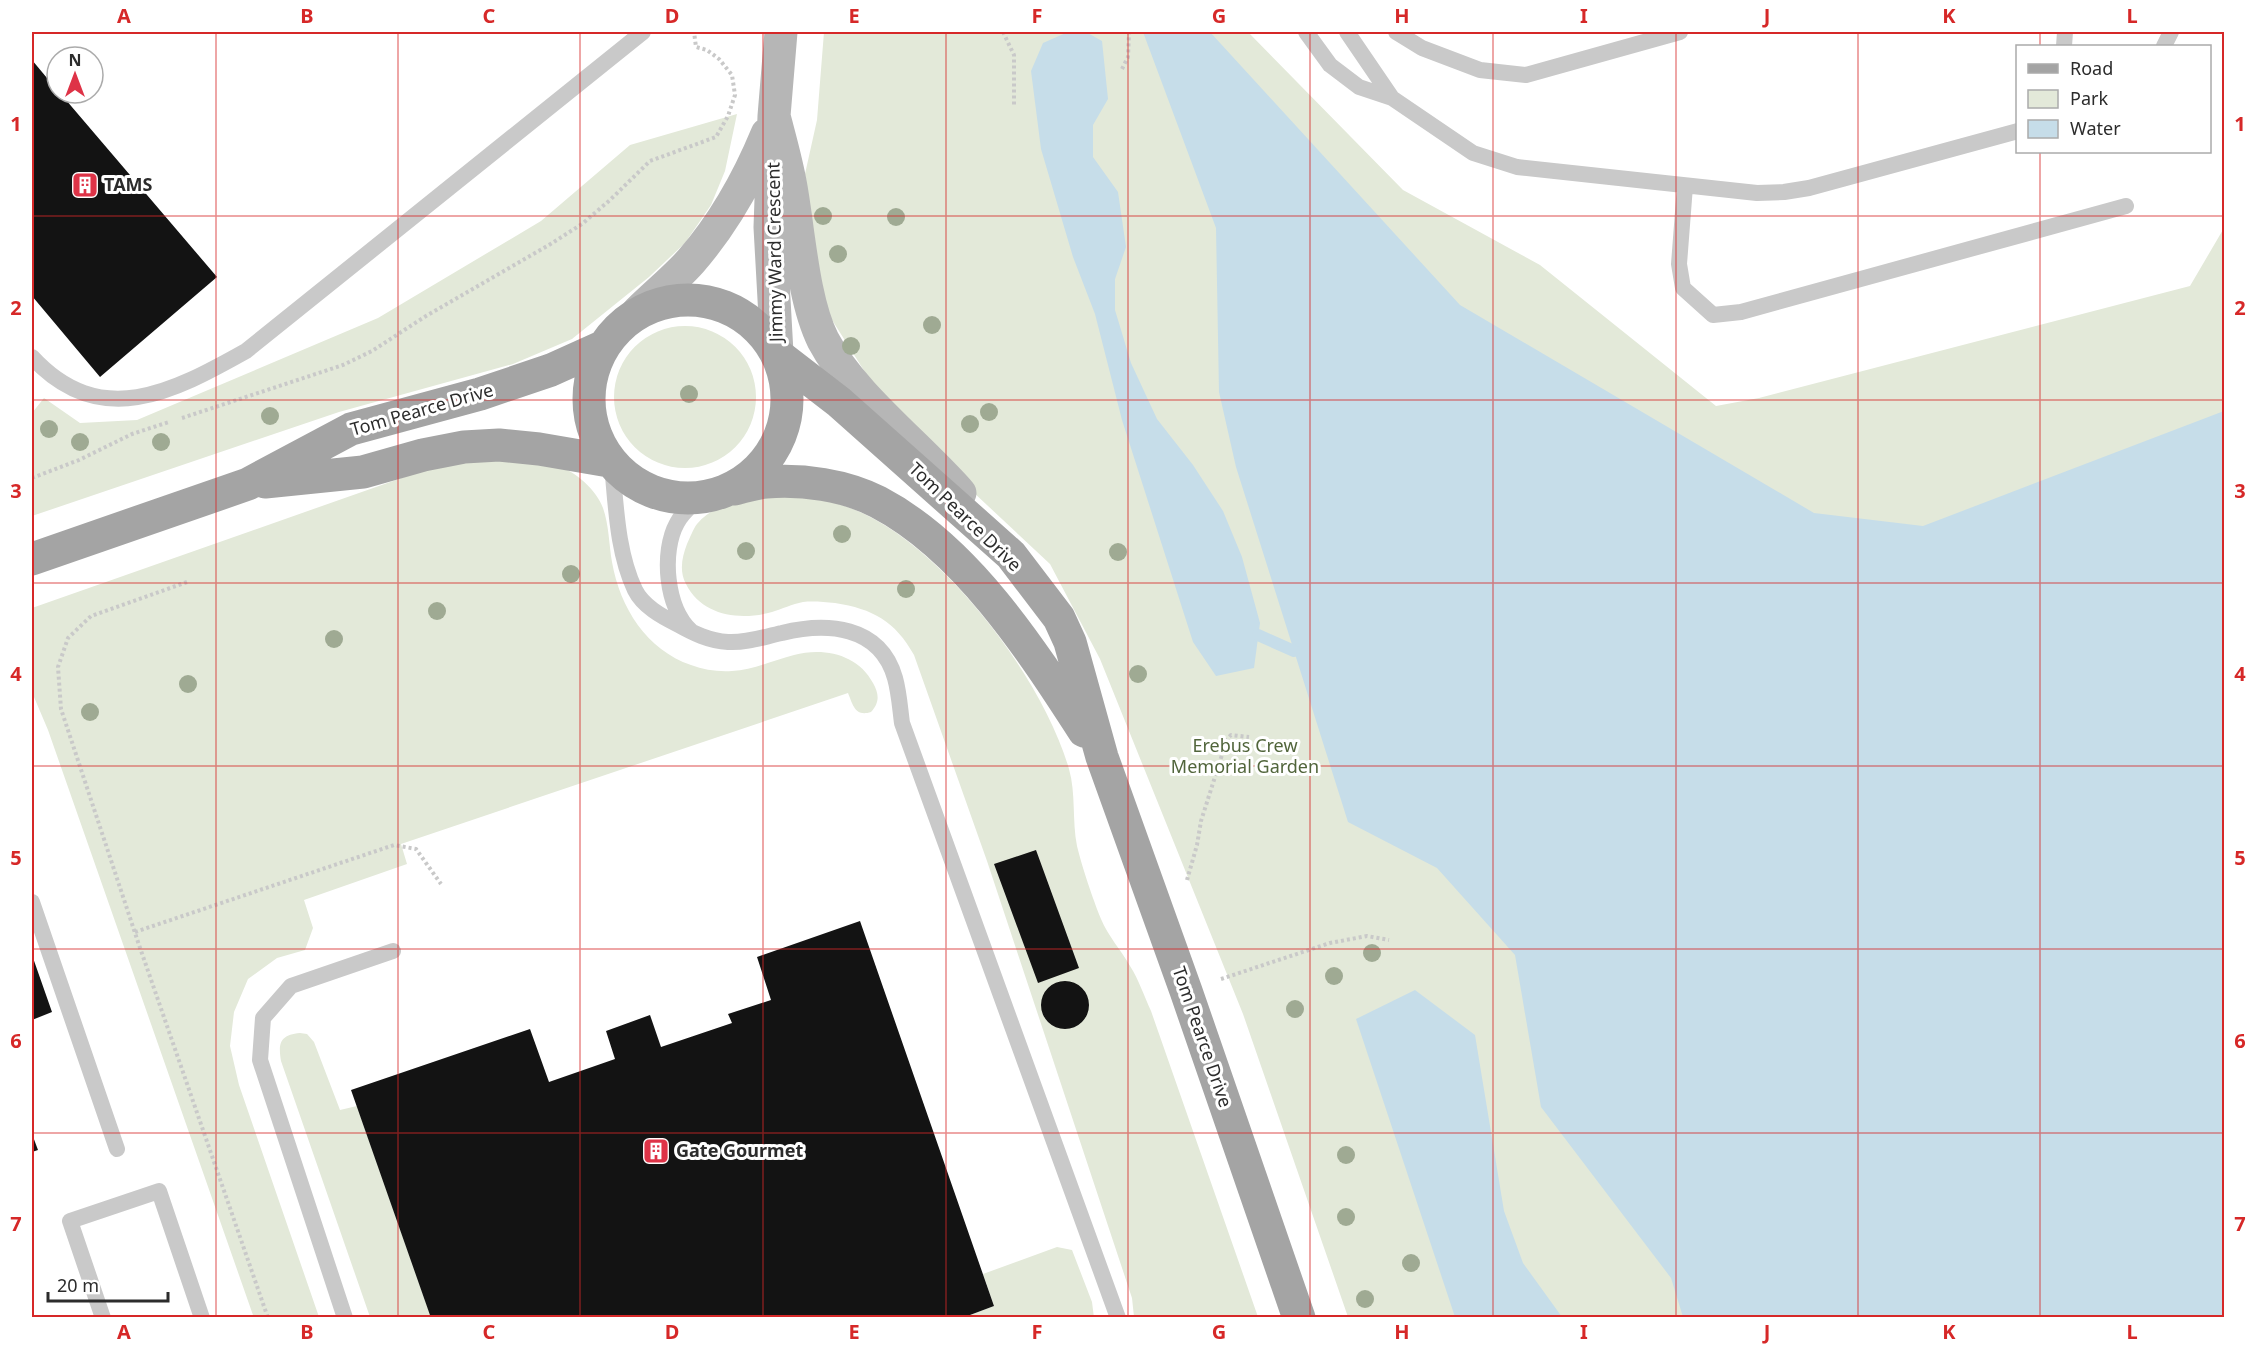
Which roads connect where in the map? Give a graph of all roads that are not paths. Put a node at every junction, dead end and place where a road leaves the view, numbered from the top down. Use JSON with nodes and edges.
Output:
{"nodes":[{"id":1,"x":643,"y":32,"type":"edge"},
{"id":2,"x":781,"y":32,"type":"edge"},
{"id":3,"x":1306,"y":32,"type":"edge"},
{"id":4,"x":1347,"y":32,"type":"edge"},
{"id":5,"x":1396,"y":32,"type":"edge"},
{"id":6,"x":1680,"y":32,"type":"edge"},
{"id":7,"x":1392,"y":98,"type":"junction"},
{"id":8,"x":774,"y":116,"type":"junction"},
{"id":9,"x":2016,"y":132,"type":"edge"},
{"id":10,"x":1685,"y":186,"type":"junction"},
{"id":11,"x":2126,"y":206,"type":"dead end"},
{"id":12,"x":638,"y":312,"type":"junction"},
{"id":13,"x":602,"y":347,"type":"junction"},
{"id":14,"x":777,"y":354,"type":"junction"},
{"id":15,"x":32,"y":357,"type":"edge"},
{"id":16,"x":611,"y":463,"type":"junction"},
{"id":17,"x":248,"y":484,"type":"junction"},
{"id":18,"x":714,"y":494,"type":"junction"},
{"id":19,"x":1011,"y":555,"type":"junction"},
{"id":20,"x":32,"y":559,"type":"edge"},
{"id":21,"x":694,"y":633,"type":"junction"},
{"id":22,"x":1102,"y":757,"type":"junction"},
{"id":23,"x":32,"y":902,"type":"edge"},
{"id":24,"x":393,"y":951,"type":"dead end"},
{"id":25,"x":117,"y":1149,"type":"dead end"},
{"id":26,"x":103,"y":1317,"type":"edge"},
{"id":27,"x":202,"y":1317,"type":"edge"},
{"id":28,"x":345,"y":1317,"type":"edge"},
{"id":29,"x":1118,"y":1317,"type":"edge"},
{"id":30,"x":1299,"y":1317,"type":"edge"}],
"edges":[{"from":1,"to":15,"type":"lane"},
{"from":2,"to":8,"type":"street","name":"Jimmy Ward Crescent"},
{"from":3,"to":7,"type":"lane"},
{"from":4,"to":7,"type":"lane"},
{"from":5,"to":6,"type":"lane"},
{"from":7,"to":10,"type":"lane"},
{"from":8,"to":12,"type":"street","name":"Jimmy Ward Crescent"},
{"from":8,"to":14,"type":"street","name":"Jimmy Ward Crescent"},
{"from":8,"to":19,"type":"street"},
{"from":9,"to":10,"type":"lane"},
{"from":10,"to":11,"type":"lane"},
{"from":12,"to":13,"type":"main road"},
{"from":12,"to":14,"type":"main road"},
{"from":13,"to":16,"type":"main road"},
{"from":13,"to":17,"type":"main road","name":"Tom Pearce Drive"},
{"from":14,"to":18,"type":"main road"},
{"from":14,"to":19,"type":"main road","name":"Tom Pearce Drive"},
{"from":16,"to":17,"type":"main road","name":"Tom Pearce Drive"},
{"from":16,"to":18,"type":"main road"},
{"from":16,"to":21,"type":"lane"},
{"from":17,"to":20,"type":"main road","name":"Tom Pearce Drive"},
{"from":18,"to":21,"type":"lane"},
{"from":18,"to":22,"type":"main road","name":"Tom Pearce Drive"},
{"from":19,"to":22,"type":"main road","name":"Tom Pearce Drive"},
{"from":21,"to":29,"type":"lane"},
{"from":22,"to":30,"type":"main road","name":"Tom Pearce Drive"},
{"from":23,"to":25,"type":"lane"},
{"from":24,"to":28,"type":"lane"},
{"from":26,"to":27,"type":"lane"}]}
